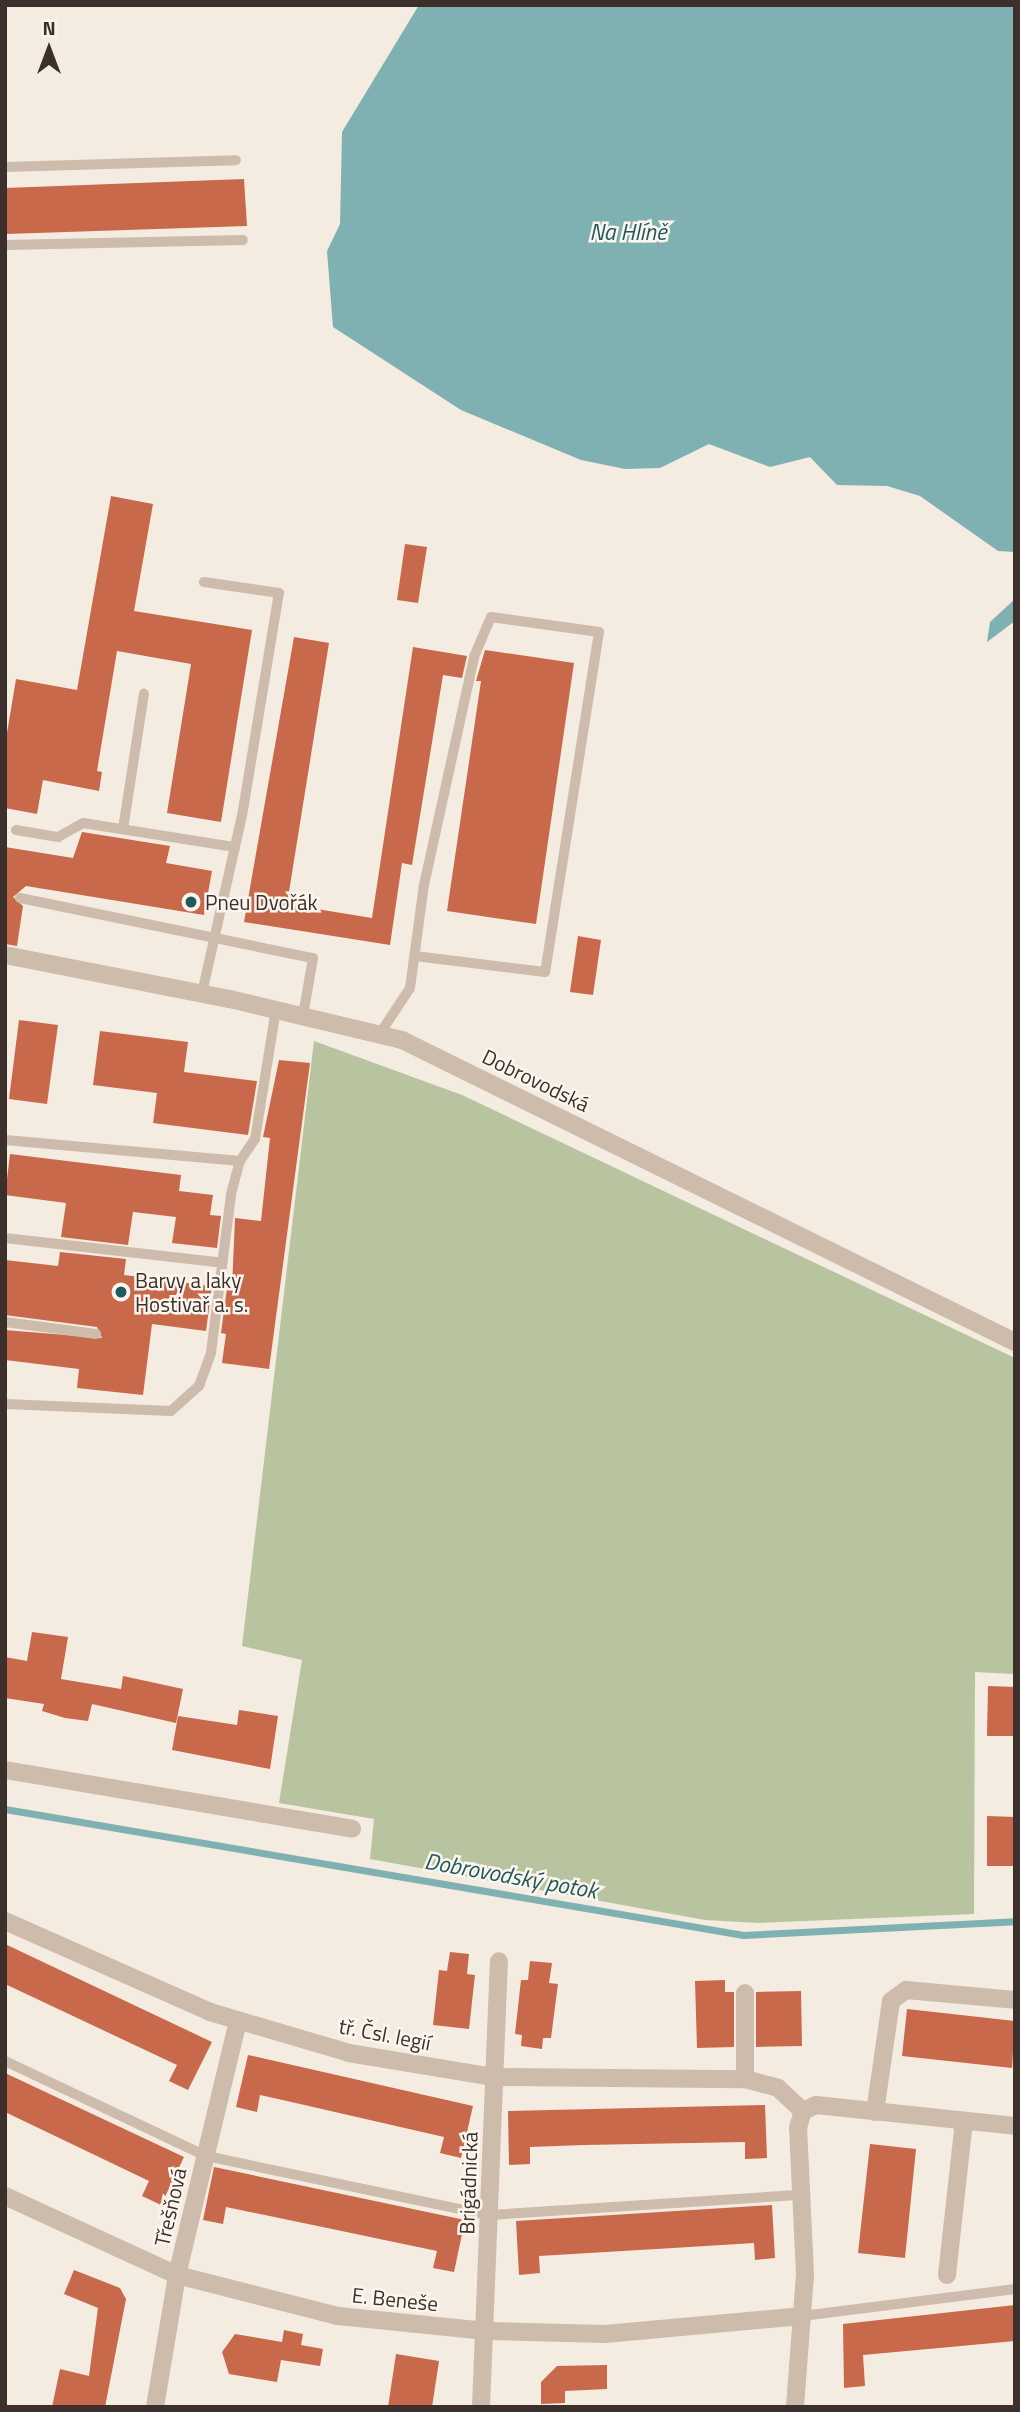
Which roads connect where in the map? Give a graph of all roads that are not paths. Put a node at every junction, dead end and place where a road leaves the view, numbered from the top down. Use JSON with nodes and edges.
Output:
{"nodes":[{"id":1,"x":236,"y":160,"type":"dead end"},
{"id":2,"x":5,"y":167,"type":"edge"},
{"id":3,"x":243,"y":240,"type":"dead end"},
{"id":4,"x":5,"y":246,"type":"edge"},
{"id":5,"x":205,"y":582,"type":"dead end"},
{"id":6,"x":144,"y":694,"type":"dead end"},
{"id":7,"x":123,"y":829,"type":"junction"},
{"id":8,"x":16,"y":830,"type":"dead end"},
{"id":9,"x":235,"y":847,"type":"junction"},
{"id":10,"x":20,"y":898,"type":"dead end"},
{"id":11,"x":215,"y":936,"type":"junction"},
{"id":12,"x":5,"y":955,"type":"edge"},
{"id":13,"x":415,"y":956,"type":"junction"},
{"id":14,"x":202,"y":993,"type":"junction"},
{"id":15,"x":276,"y":1010,"type":"junction"},
{"id":16,"x":303,"y":1016,"type":"junction"},
{"id":17,"x":379,"y":1035,"type":"junction"},
{"id":18,"x":5,"y":1140,"type":"edge"},
{"id":19,"x":240,"y":1161,"type":"junction"},
{"id":20,"x":5,"y":1238,"type":"edge"},
{"id":21,"x":223,"y":1263,"type":"junction"},
{"id":22,"x":5,"y":1322,"type":"edge"},
{"id":23,"x":96,"y":1334,"type":"dead end"},
{"id":24,"x":1015,"y":1342,"type":"edge"},
{"id":25,"x":5,"y":1404,"type":"edge"},
{"id":26,"x":5,"y":1770,"type":"edge"},
{"id":27,"x":352,"y":1829,"type":"dead end"},
{"id":28,"x":5,"y":1921,"type":"edge"},
{"id":29,"x":499,"y":1961,"type":"dead end"},
{"id":30,"x":745,"y":1993,"type":"dead end"},
{"id":31,"x":1015,"y":2000,"type":"edge"},
{"id":32,"x":238,"y":2020,"type":"junction"},
{"id":33,"x":5,"y":2061,"type":"edge"},
{"id":34,"x":494,"y":2077,"type":"junction"},
{"id":35,"x":745,"y":2079,"type":"junction"},
{"id":36,"x":803,"y":2111,"type":"junction"},
{"id":37,"x":875,"y":2112,"type":"junction"},
{"id":38,"x":964,"y":2121,"type":"junction"},
{"id":39,"x":1015,"y":2126,"type":"edge"},
{"id":40,"x":205,"y":2157,"type":"junction"},
{"id":41,"x":801,"y":2195,"type":"junction"},
{"id":42,"x":5,"y":2196,"type":"edge"},
{"id":43,"x":489,"y":2215,"type":"junction"},
{"id":44,"x":177,"y":2275,"type":"junction"},
{"id":45,"x":947,"y":2275,"type":"dead end"},
{"id":46,"x":1015,"y":2289,"type":"edge"},
{"id":47,"x":802,"y":2316,"type":"junction"},
{"id":48,"x":486,"y":2331,"type":"junction"},
{"id":49,"x":155,"y":2407,"type":"edge"},
{"id":50,"x":481,"y":2407,"type":"edge"},
{"id":51,"x":795,"y":2407,"type":"edge"}],
"edges":[{"from":1,"to":2,"type":"lane"},
{"from":3,"to":4,"type":"lane"},
{"from":5,"to":9,"type":"lane"},
{"from":6,"to":7,"type":"lane"},
{"from":7,"to":8,"type":"lane"},
{"from":7,"to":9,"type":"lane"},
{"from":9,"to":11,"type":"lane"},
{"from":10,"to":11,"type":"lane"},
{"from":11,"to":14,"type":"lane"},
{"from":11,"to":16,"type":"lane"},
{"from":12,"to":14,"type":"street","name":"Dobrovodská"},
{"from":13,"to":13,"type":"lane"},
{"from":13,"to":17,"type":"lane"},
{"from":14,"to":15,"type":"street","name":"Dobrovodská"},
{"from":15,"to":16,"type":"street","name":"Dobrovodská"},
{"from":15,"to":19,"type":"lane"},
{"from":16,"to":17,"type":"street","name":"Dobrovodská"},
{"from":17,"to":24,"type":"street","name":"Dobrovodská"},
{"from":18,"to":19,"type":"lane"},
{"from":19,"to":21,"type":"lane"},
{"from":20,"to":21,"type":"lane"},
{"from":21,"to":25,"type":"lane"},
{"from":22,"to":23,"type":"lane"},
{"from":26,"to":27,"type":"street"},
{"from":28,"to":32,"type":"street","name":"tř. Čsl. legií"},
{"from":29,"to":34,"type":"street","name":"Brigádnická"},
{"from":30,"to":35,"type":"street"},
{"from":31,"to":37,"type":"street"},
{"from":32,"to":34,"type":"street","name":"tř. Čsl. legií"},
{"from":32,"to":40,"type":"street","name":"Třešňová"},
{"from":33,"to":40,"type":"lane"},
{"from":34,"to":35,"type":"street","name":"tř. Čsl. legií"},
{"from":34,"to":43,"type":"street","name":"Brigádnická"},
{"from":35,"to":36,"type":"street","name":"tř. Čsl. legií"},
{"from":36,"to":37,"type":"street"},
{"from":36,"to":41,"type":"street"},
{"from":37,"to":38,"type":"street"},
{"from":38,"to":39,"type":"street"},
{"from":38,"to":45,"type":"street"},
{"from":40,"to":43,"type":"lane"},
{"from":40,"to":44,"type":"street","name":"Třešňová"},
{"from":41,"to":43,"type":"lane"},
{"from":41,"to":47,"type":"street"},
{"from":42,"to":44,"type":"street","name":"E. Beneše"},
{"from":43,"to":48,"type":"street","name":"Brigádnická"},
{"from":44,"to":48,"type":"street","name":"E. Beneše"},
{"from":44,"to":49,"type":"street","name":"Třešňová"},
{"from":46,"to":47,"type":"lane"},
{"from":47,"to":48,"type":"street","name":"E. Beneše"},
{"from":47,"to":51,"type":"street"},
{"from":48,"to":50,"type":"street","name":"Brigádnická"}]}
